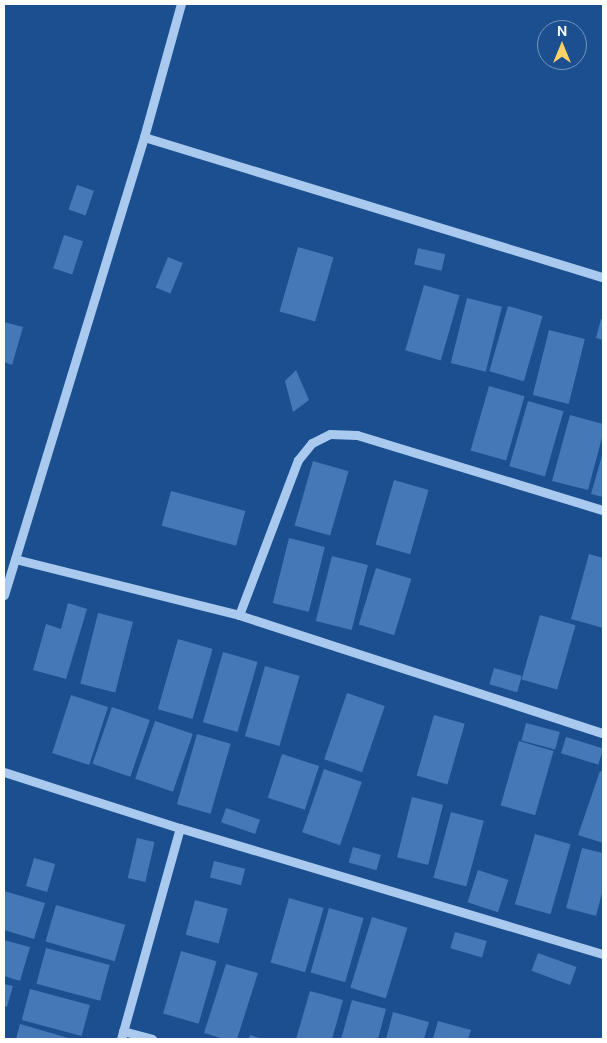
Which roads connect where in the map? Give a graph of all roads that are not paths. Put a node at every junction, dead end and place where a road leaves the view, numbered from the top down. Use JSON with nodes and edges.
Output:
{"nodes":[{"id":1,"x":181,"y":4,"type":"edge"},
{"id":2,"x":144,"y":137,"type":"junction"},
{"id":3,"x":603,"y":277,"type":"edge"},
{"id":4,"x":603,"y":510,"type":"edge"},
{"id":5,"x":15,"y":559,"type":"junction"},
{"id":6,"x":4,"y":595,"type":"edge"},
{"id":7,"x":239,"y":615,"type":"junction"},
{"id":8,"x":603,"y":733,"type":"edge"},
{"id":9,"x":4,"y":772,"type":"edge"},
{"id":10,"x":180,"y":828,"type":"junction"},
{"id":11,"x":603,"y":954,"type":"edge"},
{"id":12,"x":122,"y":1035,"type":"edge"},
{"id":13,"x":152,"y":1039,"type":"edge"}],
"edges":[{"from":1,"to":2,"type":"street"},
{"from":2,"to":3,"type":"street"},
{"from":2,"to":5,"type":"street"},
{"from":4,"to":7,"type":"street"},
{"from":5,"to":6,"type":"street"},
{"from":5,"to":7,"type":"street"},
{"from":7,"to":8,"type":"street"},
{"from":9,"to":10,"type":"street"},
{"from":10,"to":11,"type":"street"},
{"from":10,"to":12,"type":"street"},
{"from":12,"to":13,"type":"street"}]}
